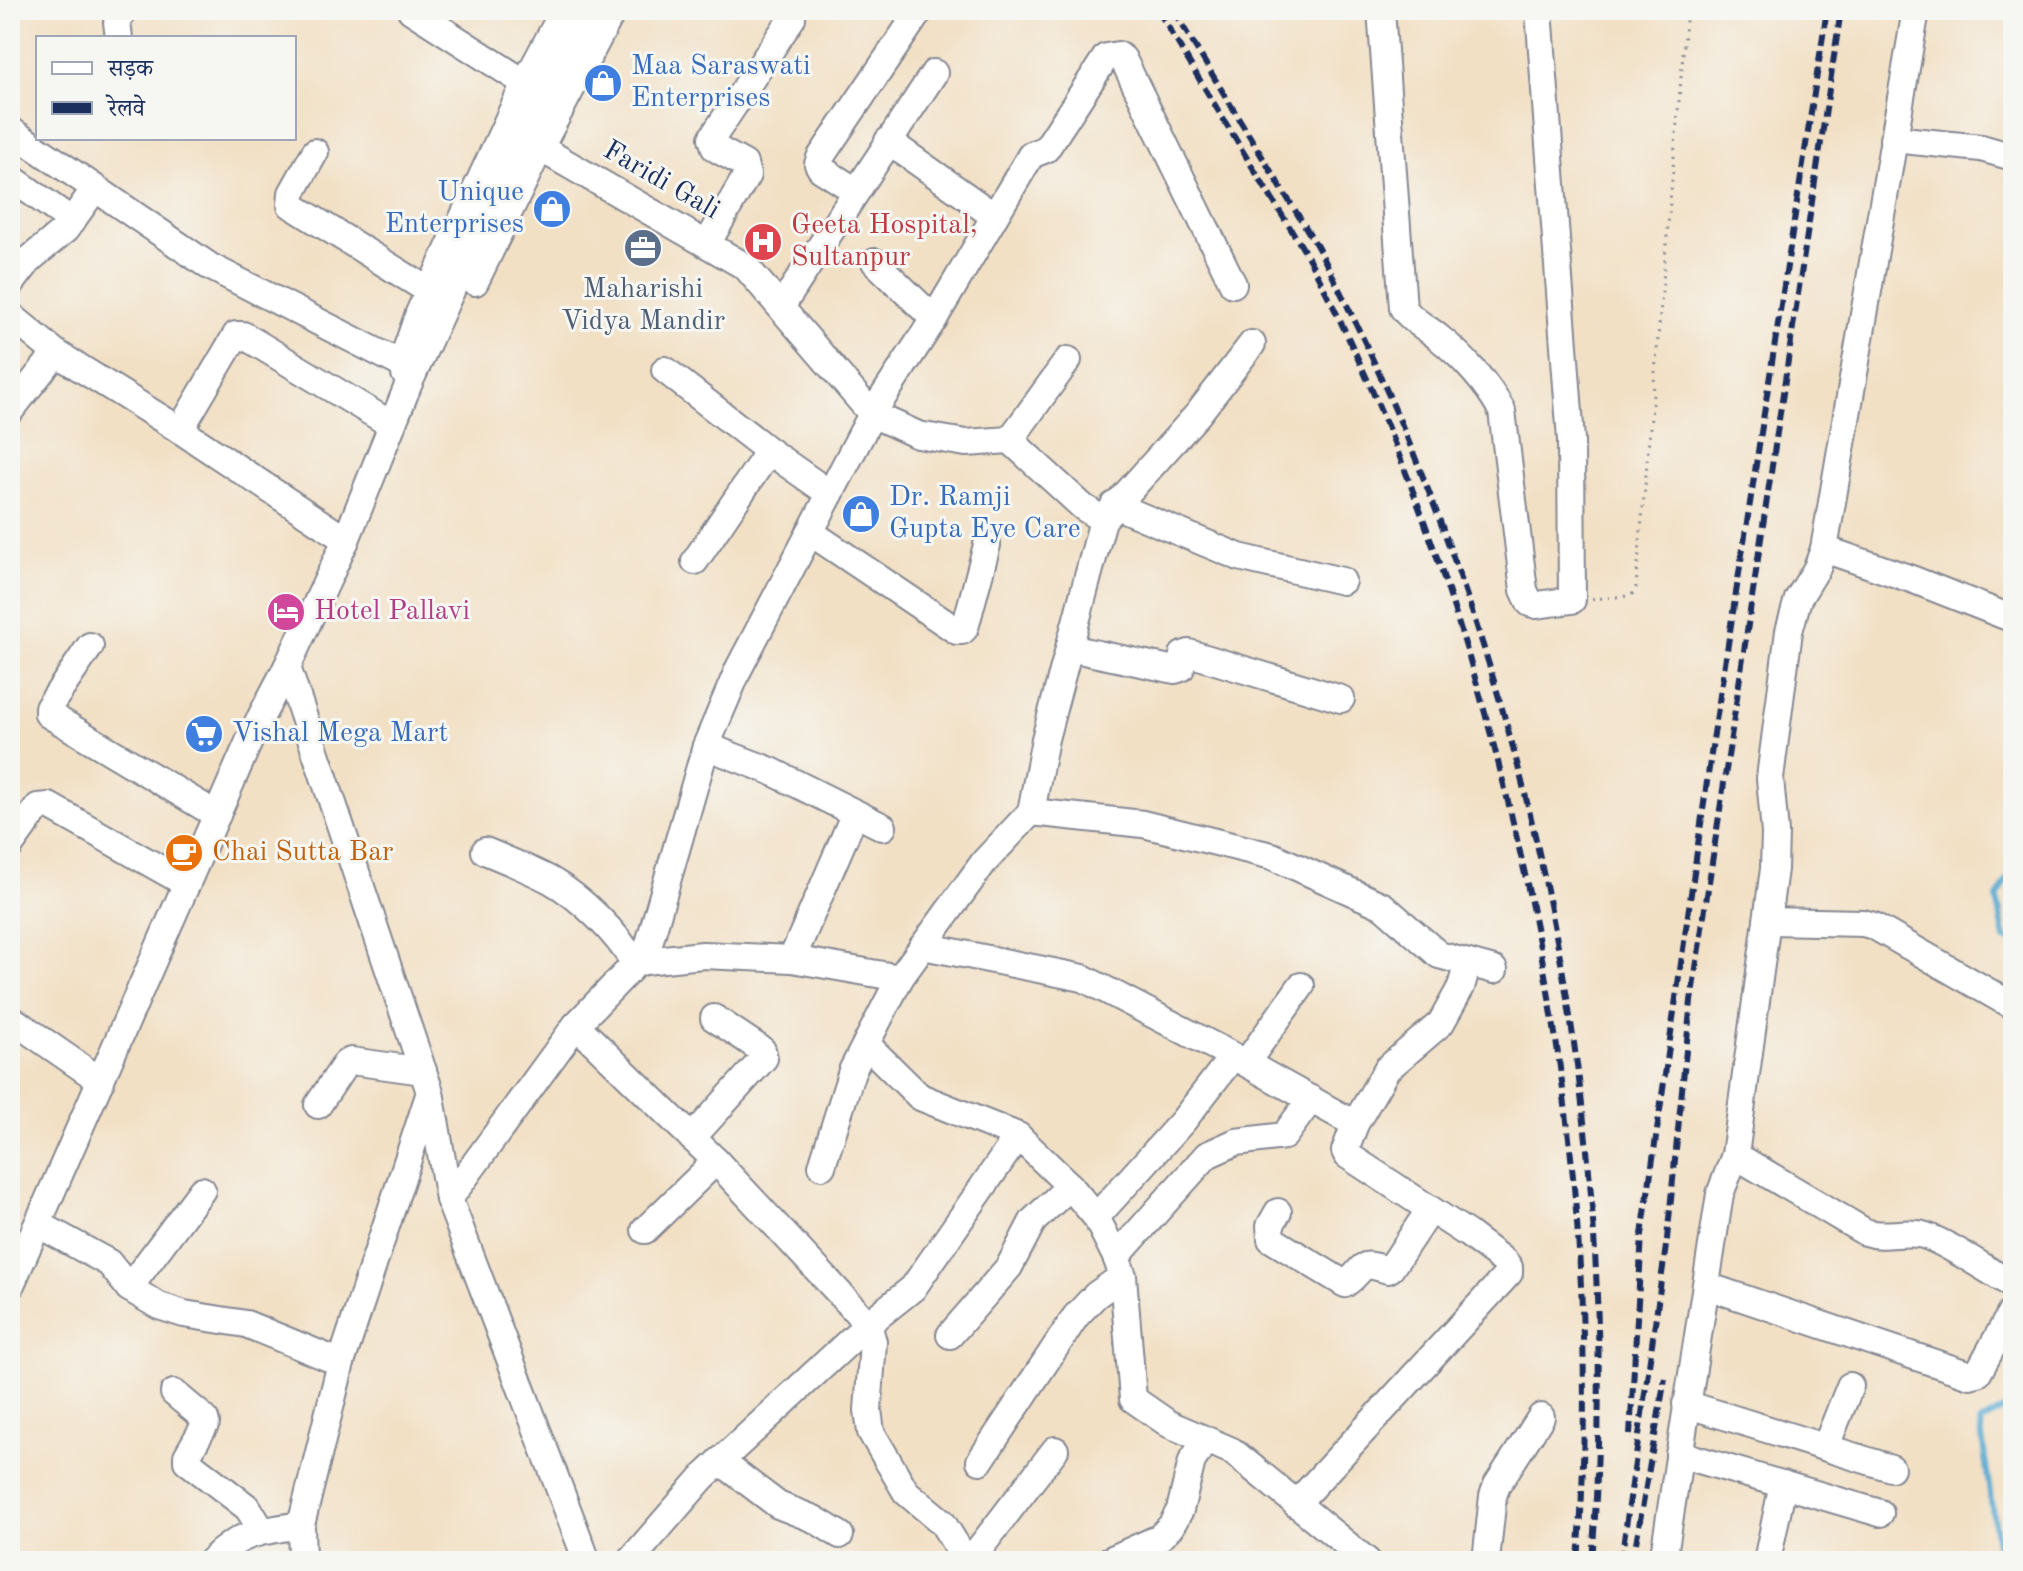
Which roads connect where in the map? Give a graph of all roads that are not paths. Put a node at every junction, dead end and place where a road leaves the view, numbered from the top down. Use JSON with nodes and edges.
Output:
{"nodes":[{"id":1,"x":124,"y":10,"type":"edge"},
{"id":2,"x":411,"y":10,"type":"edge"},
{"id":3,"x":564,"y":10,"type":"edge"},
{"id":4,"x":587,"y":10,"type":"edge"},
{"id":5,"x":613,"y":10,"type":"edge"},
{"id":6,"x":920,"y":10,"type":"edge"},
{"id":7,"x":1381,"y":10,"type":"edge"},
{"id":8,"x":1539,"y":10,"type":"edge"},
{"id":9,"x":1916,"y":10,"type":"edge"},
{"id":10,"x":792,"y":18,"type":"dead end"},
{"id":11,"x":119,"y":36,"type":"edge"},
{"id":12,"x":934,"y":73,"type":"dead end"},
{"id":13,"x":525,"y":83,"type":"junction"},
{"id":14,"x":10,"y":130,"type":"edge"},
{"id":15,"x":1893,"y":139,"type":"junction"},
{"id":16,"x":888,"y":141,"type":"junction"},
{"id":17,"x":540,"y":148,"type":"junction"},
{"id":18,"x":315,"y":152,"type":"dead end"},
{"id":19,"x":2013,"y":157,"type":"edge"},
{"id":20,"x":10,"y":177,"type":"edge"},
{"id":21,"x":94,"y":190,"type":"junction"},
{"id":22,"x":856,"y":191,"type":"junction"},
{"id":23,"x":994,"y":216,"type":"junction"},
{"id":24,"x":72,"y":221,"type":"junction"},
{"id":25,"x":707,"y":244,"type":"junction"},
{"id":26,"x":875,"y":262,"type":"dead end"},
{"id":27,"x":1233,"y":284,"type":"dead end"},
{"id":28,"x":10,"y":285,"type":"edge"},
{"id":29,"x":429,"y":291,"type":"junction"},
{"id":30,"x":781,"y":307,"type":"junction"},
{"id":31,"x":10,"y":315,"type":"edge"},
{"id":32,"x":934,"y":319,"type":"junction"},
{"id":33,"x":1252,"y":344,"type":"dead end"},
{"id":34,"x":56,"y":353,"type":"junction"},
{"id":35,"x":1068,"y":360,"type":"dead end"},
{"id":36,"x":411,"y":369,"type":"junction"},
{"id":37,"x":665,"y":370,"type":"dead end"},
{"id":38,"x":10,"y":411,"type":"edge"},
{"id":39,"x":872,"y":414,"type":"junction"},
{"id":40,"x":392,"y":425,"type":"junction"},
{"id":41,"x":180,"y":430,"type":"junction"},
{"id":42,"x":1010,"y":440,"type":"junction"},
{"id":43,"x":769,"y":451,"type":"junction"},
{"id":44,"x":830,"y":494,"type":"junction"},
{"id":45,"x":1108,"y":513,"type":"junction"},
{"id":46,"x":810,"y":532,"type":"junction"},
{"id":47,"x":346,"y":540,"type":"junction"},
{"id":48,"x":987,"y":545,"type":"dead end"},
{"id":49,"x":1824,"y":549,"type":"junction"},
{"id":50,"x":695,"y":561,"type":"dead end"},
{"id":51,"x":1342,"y":581,"type":"dead end"},
{"id":52,"x":2013,"y":619,"type":"edge"},
{"id":53,"x":90,"y":646,"type":"dead end"},
{"id":54,"x":1069,"y":648,"type":"junction"},
{"id":55,"x":287,"y":667,"type":"junction"},
{"id":56,"x":1341,"y":699,"type":"dead end"},
{"id":57,"x":706,"y":746,"type":"junction"},
{"id":58,"x":1031,"y":812,"type":"junction"},
{"id":59,"x":855,"y":813,"type":"junction"},
{"id":60,"x":217,"y":815,"type":"junction"},
{"id":61,"x":883,"y":827,"type":"dead end"},
{"id":62,"x":10,"y":846,"type":"edge"},
{"id":63,"x":485,"y":851,"type":"dead end"},
{"id":64,"x":187,"y":884,"type":"junction"},
{"id":65,"x":1767,"y":921,"type":"junction"},
{"id":66,"x":923,"y":946,"type":"junction"},
{"id":67,"x":792,"y":959,"type":"junction"},
{"id":68,"x":640,"y":962,"type":"junction"},
{"id":69,"x":1468,"y":963,"type":"junction"},
{"id":70,"x":1494,"y":970,"type":"dead end"},
{"id":71,"x":900,"y":978,"type":"junction"},
{"id":72,"x":1301,"y":986,"type":"dead end"},
{"id":73,"x":2013,"y":1006,"type":"edge"},
{"id":74,"x":10,"y":1018,"type":"edge"},
{"id":75,"x":714,"y":1018,"type":"dead end"},
{"id":76,"x":576,"y":1025,"type":"junction"},
{"id":77,"x":866,"y":1044,"type":"junction"},
{"id":78,"x":1239,"y":1060,"type":"junction"},
{"id":79,"x":101,"y":1081,"type":"junction"},
{"id":80,"x":427,"y":1081,"type":"junction"},
{"id":81,"x":1311,"y":1099,"type":"junction"},
{"id":82,"x":318,"y":1105,"type":"dead end"},
{"id":83,"x":1355,"y":1124,"type":"junction"},
{"id":84,"x":1018,"y":1136,"type":"junction"},
{"id":85,"x":692,"y":1138,"type":"junction"},
{"id":86,"x":1735,"y":1155,"type":"junction"},
{"id":87,"x":716,"y":1161,"type":"junction"},
{"id":88,"x":822,"y":1166,"type":"dead end"},
{"id":89,"x":1070,"y":1186,"type":"junction"},
{"id":90,"x":202,"y":1190,"type":"dead end"},
{"id":91,"x":449,"y":1199,"type":"junction"},
{"id":92,"x":1430,"y":1209,"type":"junction"},
{"id":93,"x":1278,"y":1212,"type":"dead end"},
{"id":94,"x":1096,"y":1217,"type":"junction"},
{"id":95,"x":38,"y":1224,"type":"junction"},
{"id":96,"x":645,"y":1230,"type":"dead end"},
{"id":97,"x":1120,"y":1266,"type":"junction"},
{"id":98,"x":11,"y":1282,"type":"edge"},
{"id":99,"x":2013,"y":1285,"type":"edge"},
{"id":100,"x":1707,"y":1286,"type":"junction"},
{"id":101,"x":129,"y":1288,"type":"junction"},
{"id":102,"x":2013,"y":1309,"type":"edge"},
{"id":103,"x":868,"y":1324,"type":"junction"},
{"id":104,"x":950,"y":1335,"type":"dead end"},
{"id":105,"x":341,"y":1363,"type":"junction"},
{"id":106,"x":1850,"y":1386,"type":"dead end"},
{"id":107,"x":174,"y":1393,"type":"dead end"},
{"id":108,"x":1686,"y":1404,"type":"junction"},
{"id":109,"x":1541,"y":1417,"type":"dead end"},
{"id":110,"x":1206,"y":1440,"type":"junction"},
{"id":111,"x":1826,"y":1446,"type":"junction"},
{"id":112,"x":1055,"y":1450,"type":"dead end"},
{"id":113,"x":1679,"y":1454,"type":"junction"},
{"id":114,"x":720,"y":1461,"type":"junction"},
{"id":115,"x":980,"y":1461,"type":"dead end"},
{"id":116,"x":1891,"y":1468,"type":"dead end"},
{"id":117,"x":1783,"y":1484,"type":"junction"},
{"id":118,"x":1296,"y":1504,"type":"junction"},
{"id":119,"x":1880,"y":1513,"type":"dead end"},
{"id":120,"x":301,"y":1525,"type":"junction"},
{"id":121,"x":262,"y":1531,"type":"junction"},
{"id":122,"x":840,"y":1535,"type":"dead end"},
{"id":123,"x":211,"y":1561,"type":"edge"},
{"id":124,"x":302,"y":1561,"type":"edge"},
{"id":125,"x":587,"y":1561,"type":"edge"},
{"id":126,"x":630,"y":1561,"type":"edge"},
{"id":127,"x":968,"y":1561,"type":"edge"},
{"id":128,"x":1108,"y":1561,"type":"edge"},
{"id":129,"x":1367,"y":1561,"type":"edge"},
{"id":130,"x":1486,"y":1561,"type":"edge"},
{"id":131,"x":1663,"y":1561,"type":"edge"},
{"id":132,"x":1767,"y":1561,"type":"edge"}],
"edges":[{"from":1,"to":11,"type":"street"},
{"from":2,"to":13,"type":"street"},
{"from":3,"to":13,"type":"street"},
{"from":4,"to":36,"type":"street"},
{"from":5,"to":17,"type":"street"},
{"from":6,"to":22,"type":"street"},
{"from":7,"to":8,"type":"street"},
{"from":9,"to":15,"type":"street"},
{"from":10,"to":25,"type":"street"},
{"from":12,"to":16,"type":"street"},
{"from":13,"to":29,"type":"street"},
{"from":14,"to":21,"type":"street"},
{"from":15,"to":19,"type":"street"},
{"from":15,"to":49,"type":"street"},
{"from":16,"to":22,"type":"street"},
{"from":16,"to":23,"type":"street"},
{"from":17,"to":25,"type":"street","name":"Faridi Gali"},
{"from":17,"to":36,"type":"street"},
{"from":18,"to":29,"type":"street"},
{"from":20,"to":24,"type":"street"},
{"from":21,"to":24,"type":"street"},
{"from":21,"to":36,"type":"street"},
{"from":22,"to":30,"type":"street"},
{"from":23,"to":27,"type":"street"},
{"from":23,"to":32,"type":"street"},
{"from":24,"to":28,"type":"street"},
{"from":25,"to":30,"type":"street","name":"Faridi Gali"},
{"from":26,"to":32,"type":"street"},
{"from":29,"to":36,"type":"street"},
{"from":30,"to":39,"type":"street","name":"Faridi Gali"},
{"from":31,"to":34,"type":"street"},
{"from":32,"to":39,"type":"street"},
{"from":33,"to":45,"type":"street"},
{"from":34,"to":38,"type":"street"},
{"from":34,"to":41,"type":"street"},
{"from":35,"to":42,"type":"street"},
{"from":36,"to":40,"type":"street"},
{"from":37,"to":43,"type":"street"},
{"from":39,"to":42,"type":"street","name":"Faridi Gali"},
{"from":39,"to":44,"type":"street"},
{"from":40,"to":41,"type":"street"},
{"from":40,"to":47,"type":"street"},
{"from":41,"to":47,"type":"street"},
{"from":42,"to":45,"type":"street"},
{"from":43,"to":44,"type":"street"},
{"from":43,"to":50,"type":"street"},
{"from":44,"to":46,"type":"street"},
{"from":45,"to":51,"type":"street"},
{"from":45,"to":54,"type":"street"},
{"from":46,"to":48,"type":"street"},
{"from":46,"to":57,"type":"street"},
{"from":47,"to":55,"type":"street"},
{"from":49,"to":52,"type":"street"},
{"from":49,"to":65,"type":"street"},
{"from":53,"to":60,"type":"street"},
{"from":54,"to":56,"type":"street"},
{"from":54,"to":58,"type":"street"},
{"from":55,"to":60,"type":"street"},
{"from":55,"to":80,"type":"street"},
{"from":57,"to":59,"type":"street"},
{"from":57,"to":68,"type":"street"},
{"from":58,"to":66,"type":"street"},
{"from":58,"to":69,"type":"street"},
{"from":59,"to":61,"type":"street"},
{"from":59,"to":67,"type":"street"},
{"from":60,"to":64,"type":"street"},
{"from":62,"to":64,"type":"street"},
{"from":63,"to":68,"type":"street"},
{"from":64,"to":79,"type":"street"},
{"from":65,"to":73,"type":"street"},
{"from":65,"to":86,"type":"street"},
{"from":66,"to":71,"type":"street"},
{"from":66,"to":78,"type":"street"},
{"from":67,"to":68,"type":"street"},
{"from":67,"to":71,"type":"street"},
{"from":68,"to":76,"type":"street"},
{"from":69,"to":70,"type":"street"},
{"from":69,"to":83,"type":"street"},
{"from":71,"to":77,"type":"street"},
{"from":72,"to":78,"type":"street"},
{"from":74,"to":79,"type":"street"},
{"from":75,"to":85,"type":"street"},
{"from":76,"to":85,"type":"street"},
{"from":76,"to":91,"type":"street"},
{"from":77,"to":84,"type":"street"},
{"from":77,"to":88,"type":"street"},
{"from":78,"to":81,"type":"street"},
{"from":78,"to":94,"type":"street"},
{"from":79,"to":95,"type":"street"},
{"from":80,"to":82,"type":"street"},
{"from":80,"to":91,"type":"street"},
{"from":80,"to":105,"type":"street"},
{"from":81,"to":83,"type":"street"},
{"from":81,"to":97,"type":"street"},
{"from":83,"to":92,"type":"street"},
{"from":84,"to":89,"type":"street"},
{"from":84,"to":103,"type":"street"},
{"from":85,"to":87,"type":"street"},
{"from":86,"to":99,"type":"street"},
{"from":86,"to":100,"type":"street"},
{"from":87,"to":96,"type":"street"},
{"from":87,"to":103,"type":"street"},
{"from":89,"to":94,"type":"street"},
{"from":89,"to":104,"type":"street"},
{"from":90,"to":101,"type":"street"},
{"from":91,"to":125,"type":"street"},
{"from":92,"to":93,"type":"street"},
{"from":92,"to":118,"type":"street"},
{"from":94,"to":97,"type":"street"},
{"from":95,"to":98,"type":"street"},
{"from":95,"to":101,"type":"street"},
{"from":97,"to":110,"type":"street"},
{"from":97,"to":115,"type":"street"},
{"from":100,"to":102,"type":"street"},
{"from":100,"to":108,"type":"street"},
{"from":101,"to":105,"type":"street"},
{"from":103,"to":114,"type":"street"},
{"from":103,"to":127,"type":"street"},
{"from":105,"to":120,"type":"street"},
{"from":106,"to":111,"type":"street"},
{"from":107,"to":121,"type":"street"},
{"from":108,"to":111,"type":"street"},
{"from":108,"to":113,"type":"street"},
{"from":109,"to":130,"type":"street"},
{"from":110,"to":118,"type":"street"},
{"from":110,"to":128,"type":"street"},
{"from":111,"to":116,"type":"street"},
{"from":112,"to":127,"type":"street"},
{"from":113,"to":117,"type":"street"},
{"from":113,"to":131,"type":"street"},
{"from":114,"to":122,"type":"street"},
{"from":114,"to":126,"type":"street"},
{"from":117,"to":119,"type":"street"},
{"from":117,"to":132,"type":"street"},
{"from":118,"to":129,"type":"street"},
{"from":120,"to":121,"type":"street"},
{"from":120,"to":124,"type":"street"},
{"from":121,"to":123,"type":"street"}]}
